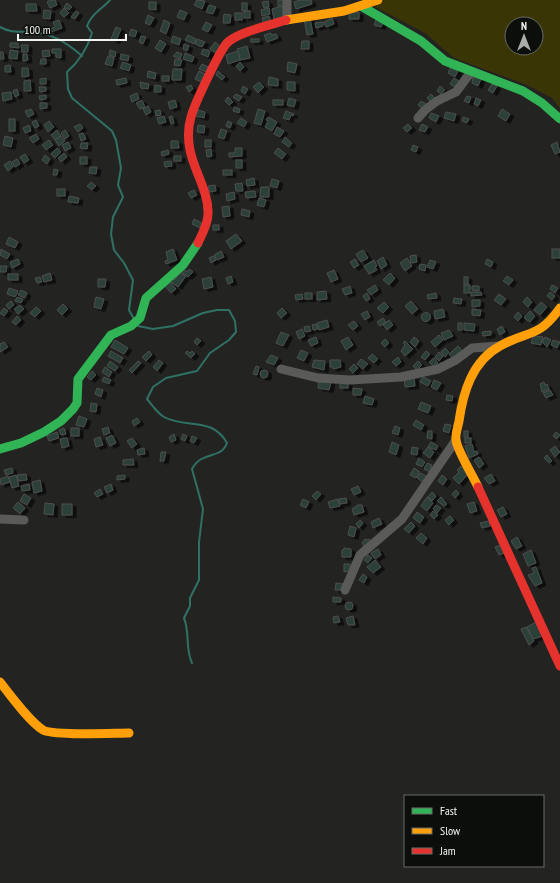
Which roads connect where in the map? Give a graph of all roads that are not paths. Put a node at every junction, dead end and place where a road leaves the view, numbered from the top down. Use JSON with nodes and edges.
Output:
{"nodes":[{"id":1,"x":287,"y":0,"type":"edge"},
{"id":2,"x":378,"y":0,"type":"edge"},
{"id":3,"x":361,"y":6,"type":"junction"},
{"id":4,"x":287,"y":20,"type":"junction"},
{"id":5,"x":471,"y":72,"type":"junction"},
{"id":6,"x":418,"y":118,"type":"dead end"},
{"id":7,"x":560,"y":119,"type":"edge"},
{"id":8,"x":560,"y":308,"type":"edge"},
{"id":9,"x":500,"y":346,"type":"junction"},
{"id":10,"x":281,"y":369,"type":"dead end"},
{"id":11,"x":456,"y":440,"type":"junction"},
{"id":12,"x":0,"y":448,"type":"edge"},
{"id":13,"x":0,"y":519,"type":"edge"},
{"id":14,"x":24,"y":520,"type":"dead end"},
{"id":15,"x":345,"y":590,"type":"dead end"},
{"id":16,"x":560,"y":666,"type":"edge"},
{"id":17,"x":0,"y":682,"type":"edge"},
{"id":18,"x":129,"y":733,"type":"dead end"}],
"edges":[{"from":1,"to":4,"type":"street"},
{"from":2,"to":3,"type":"street"},
{"from":3,"to":4,"type":"street"},
{"from":3,"to":5,"type":"street"},
{"from":4,"to":12,"type":"street"},
{"from":5,"to":6,"type":"street"},
{"from":5,"to":7,"type":"street"},
{"from":8,"to":9,"type":"street"},
{"from":9,"to":10,"type":"street"},
{"from":9,"to":11,"type":"street"},
{"from":11,"to":15,"type":"street"},
{"from":11,"to":16,"type":"street"},
{"from":13,"to":14,"type":"street"},
{"from":17,"to":18,"type":"street"}]}
